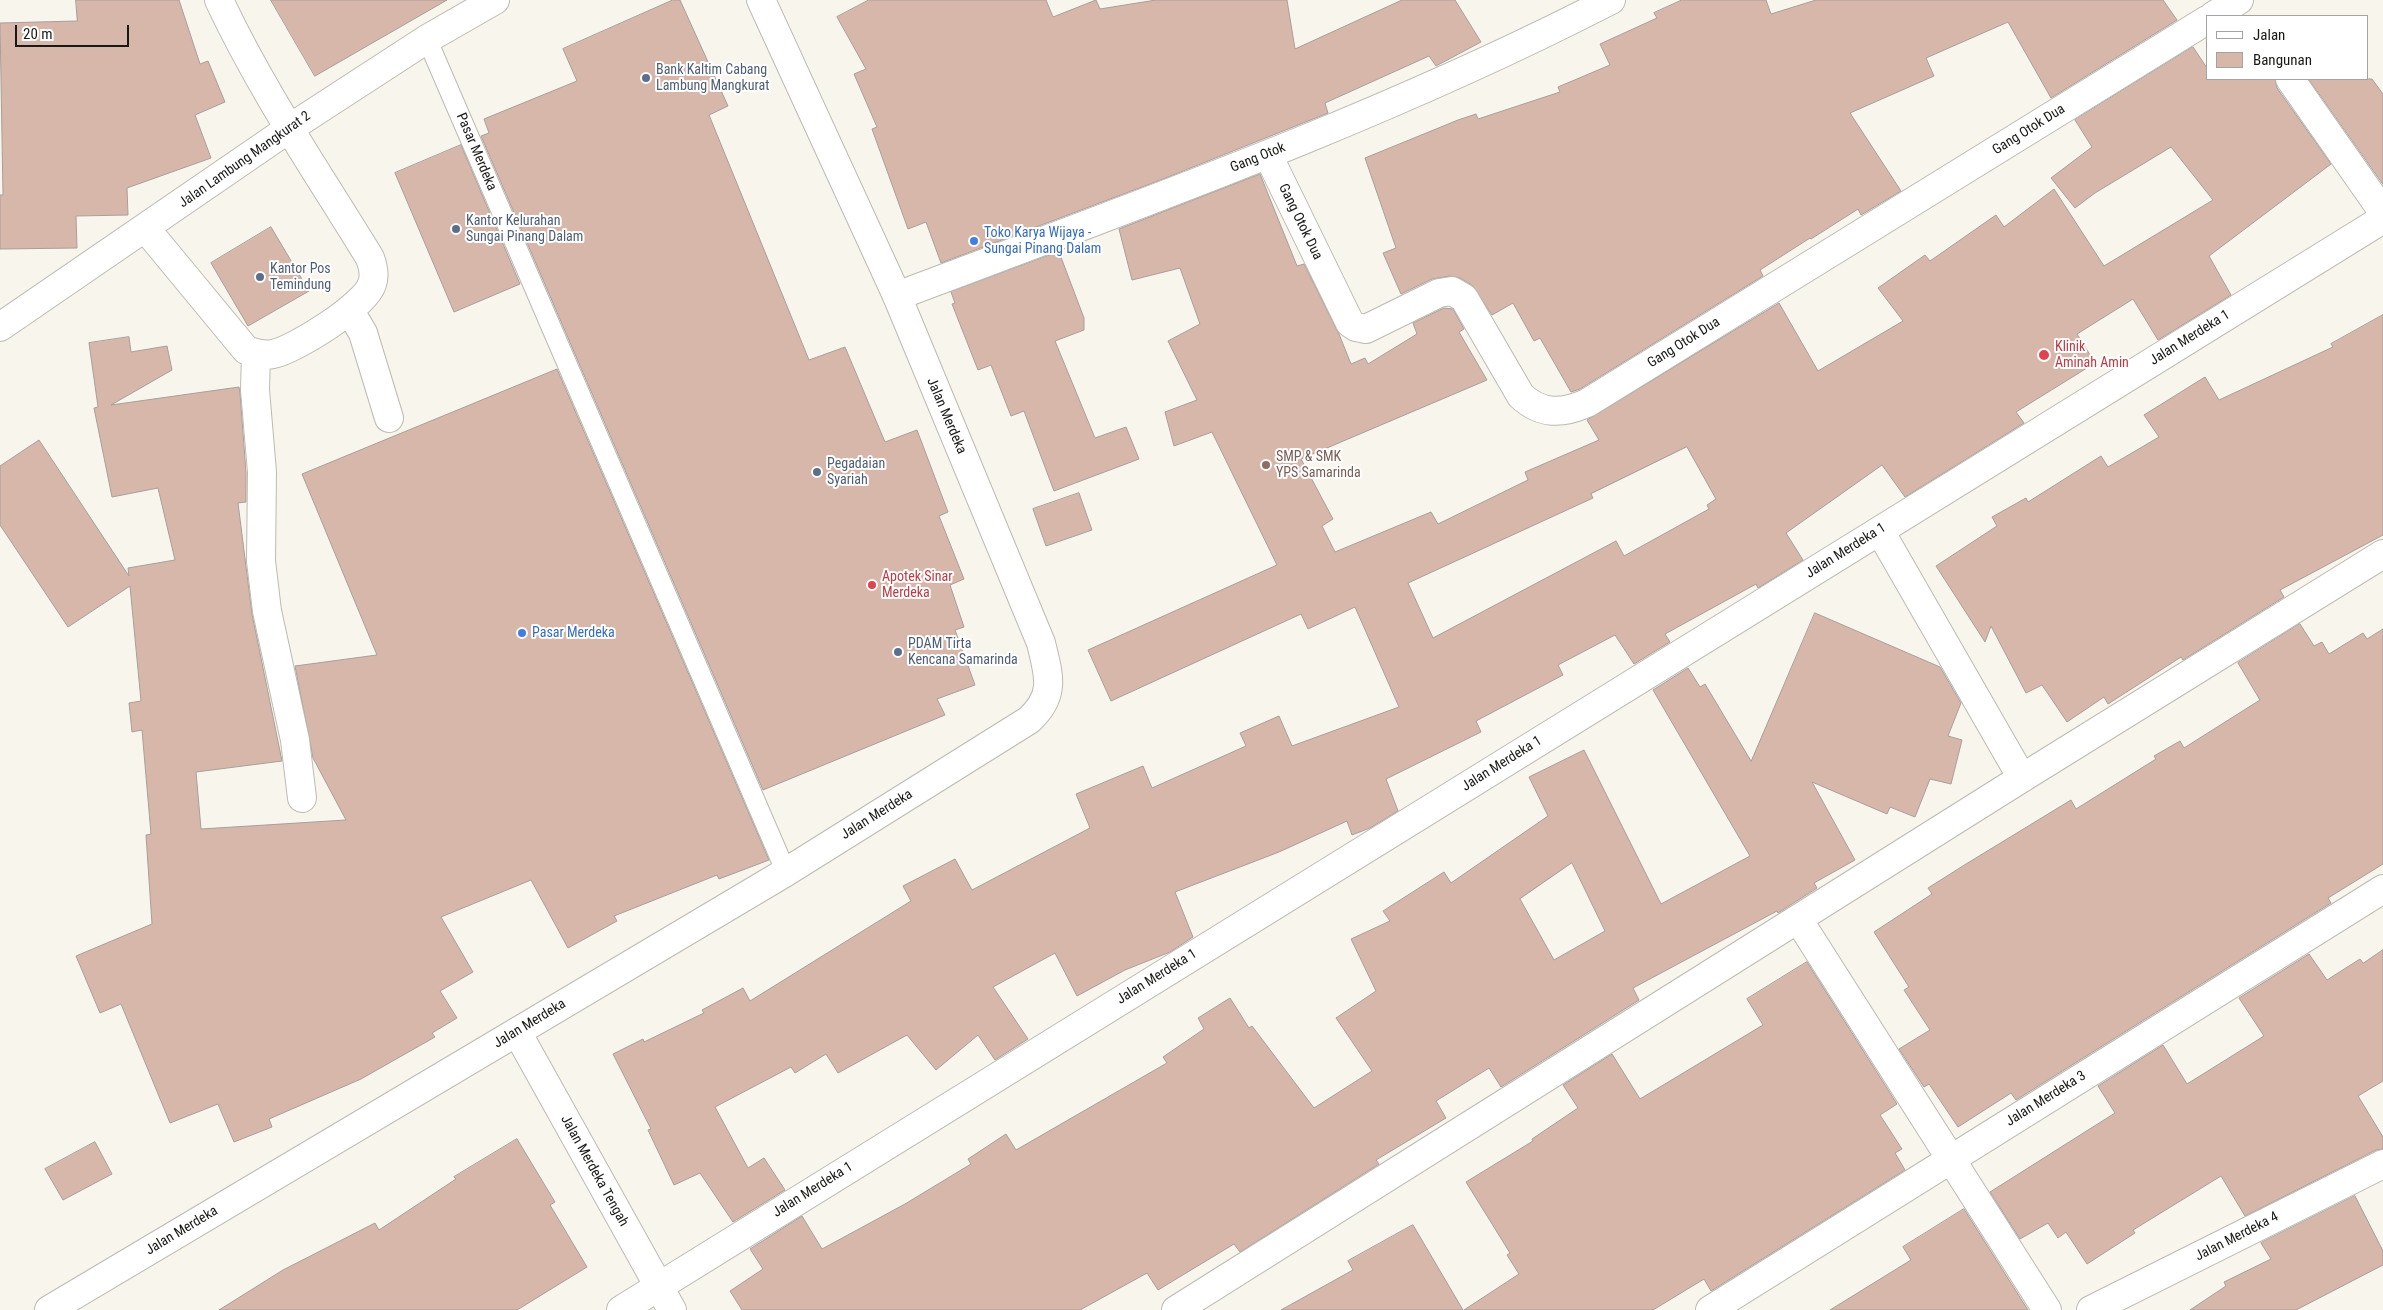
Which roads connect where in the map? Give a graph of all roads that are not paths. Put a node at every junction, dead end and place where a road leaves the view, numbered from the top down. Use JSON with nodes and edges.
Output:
{"nodes":[{"id":1,"x":219,"y":0,"type":"edge"},
{"id":2,"x":495,"y":0,"type":"edge"},
{"id":3,"x":761,"y":0,"type":"edge"},
{"id":4,"x":1612,"y":0,"type":"edge"},
{"id":5,"x":2206,"y":21,"type":"edge"},
{"id":6,"x":427,"y":39,"type":"junction"},
{"id":7,"x":2291,"y":80,"type":"edge"},
{"id":8,"x":290,"y":128,"type":"junction"},
{"id":9,"x":1268,"y":156,"type":"junction"},
{"id":10,"x":2383,"y":212,"type":"edge"},
{"id":11,"x":2383,"y":219,"type":"edge"},
{"id":12,"x":146,"y":229,"type":"junction"},
{"id":13,"x":897,"y":296,"type":"junction"},
{"id":14,"x":350,"y":311,"type":"junction"},
{"id":15,"x":0,"y":327,"type":"edge"},
{"id":16,"x":256,"y":354,"type":"junction"},
{"id":17,"x":389,"y":418,"type":"dead end"},
{"id":18,"x":1880,"y":531,"type":"junction"},
{"id":19,"x":2383,"y":554,"type":"edge"},
{"id":20,"x":2022,"y":778,"type":"junction"},
{"id":21,"x":302,"y":798,"type":"dead end"},
{"id":22,"x":786,"y":872,"type":"junction"},
{"id":23,"x":2383,"y":889,"type":"edge"},
{"id":24,"x":1798,"y":919,"type":"junction"},
{"id":25,"x":517,"y":1032,"type":"junction"},
{"id":26,"x":1952,"y":1157,"type":"junction"},
{"id":27,"x":2383,"y":1164,"type":"edge"},
{"id":28,"x":657,"y":1286,"type":"junction"},
{"id":29,"x":1721,"y":1307,"type":"edge"},
{"id":30,"x":49,"y":1310,"type":"edge"},
{"id":31,"x":620,"y":1310,"type":"edge"},
{"id":32,"x":672,"y":1310,"type":"edge"},
{"id":33,"x":1176,"y":1310,"type":"edge"},
{"id":34,"x":2047,"y":1310,"type":"edge"},
{"id":35,"x":2091,"y":1310,"type":"edge"}],
"edges":[{"from":1,"to":8,"type":"street"},
{"from":2,"to":6,"type":"street","name":"Jalan Lambung Mangkurat 2"},
{"from":3,"to":13,"type":"street","name":"Jalan Merdeka"},
{"from":4,"to":9,"type":"street","name":"Gang Otok"},
{"from":5,"to":9,"type":"street","name":"Gang Otok Dua"},
{"from":6,"to":8,"type":"street","name":"Jalan Lambung Mangkurat 2"},
{"from":6,"to":22,"type":"lane","name":"Pasar Merdeka"},
{"from":7,"to":10,"type":"street"},
{"from":8,"to":12,"type":"street","name":"Jalan Lambung Mangkurat 2"},
{"from":8,"to":14,"type":"street"},
{"from":9,"to":13,"type":"street","name":"Gang Otok"},
{"from":11,"to":18,"type":"street","name":"Jalan Merdeka 1"},
{"from":12,"to":15,"type":"street","name":"Jalan Lambung Mangkurat 2"},
{"from":12,"to":16,"type":"street"},
{"from":13,"to":22,"type":"street","name":"Jalan Merdeka"},
{"from":14,"to":16,"type":"street"},
{"from":14,"to":17,"type":"street"},
{"from":16,"to":21,"type":"street"},
{"from":18,"to":20,"type":"street"},
{"from":18,"to":28,"type":"street","name":"Jalan Merdeka 1"},
{"from":19,"to":20,"type":"street"},
{"from":20,"to":24,"type":"street"},
{"from":22,"to":25,"type":"street","name":"Jalan Merdeka"},
{"from":23,"to":26,"type":"street","name":"Jalan Merdeka 3"},
{"from":24,"to":26,"type":"street"},
{"from":24,"to":33,"type":"street"},
{"from":25,"to":28,"type":"street","name":"Jalan Merdeka Tengah"},
{"from":25,"to":30,"type":"street","name":"Jalan Merdeka"},
{"from":26,"to":29,"type":"street","name":"Jalan Merdeka 3"},
{"from":26,"to":34,"type":"street"},
{"from":27,"to":35,"type":"street","name":"Jalan Merdeka 4"},
{"from":28,"to":31,"type":"street","name":"Jalan Merdeka 1"},
{"from":28,"to":32,"type":"street","name":"Jalan Merdeka Tengah"}]}
